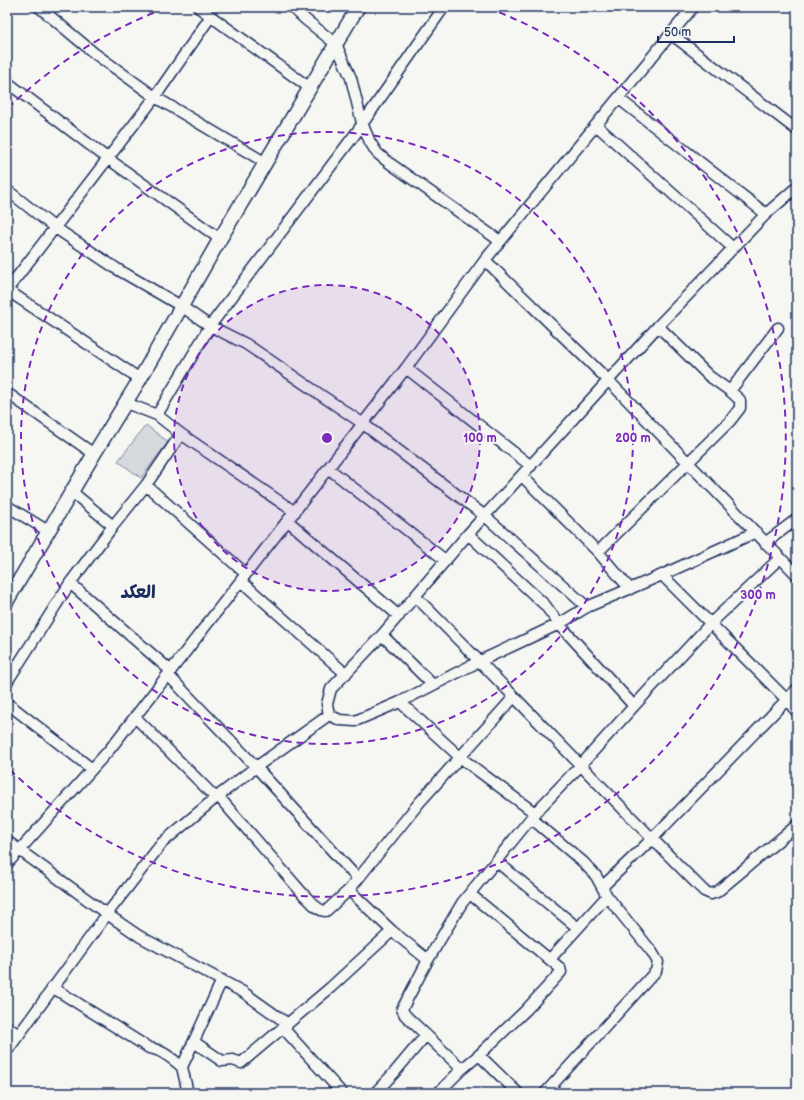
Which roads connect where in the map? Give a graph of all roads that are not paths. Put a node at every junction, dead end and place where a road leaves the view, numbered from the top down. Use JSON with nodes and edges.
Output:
{"nodes":[{"id":1,"x":39,"y":7,"type":"edge"},
{"id":2,"x":198,"y":7,"type":"edge"},
{"id":3,"x":292,"y":7,"type":"edge"},
{"id":4,"x":358,"y":7,"type":"edge"},
{"id":5,"x":444,"y":7,"type":"edge"},
{"id":6,"x":693,"y":7,"type":"edge"},
{"id":7,"x":211,"y":16,"type":"junction"},
{"id":8,"x":671,"y":34,"type":"junction"},
{"id":9,"x":336,"y":44,"type":"junction"},
{"id":10,"x":7,"y":82,"type":"edge"},
{"id":11,"x":310,"y":88,"type":"junction"},
{"id":12,"x":155,"y":97,"type":"junction"},
{"id":13,"x":618,"y":98,"type":"junction"},
{"id":14,"x":362,"y":123,"type":"junction"},
{"id":15,"x":596,"y":125,"type":"junction"},
{"id":16,"x":797,"y":130,"type":"edge"},
{"id":17,"x":108,"y":158,"type":"junction"},
{"id":18,"x":266,"y":163,"type":"junction"},
{"id":19,"x":797,"y":187,"type":"edge"},
{"id":20,"x":7,"y":190,"type":"edge"},
{"id":21,"x":766,"y":214,"type":"junction"},
{"id":22,"x":54,"y":227,"type":"junction"},
{"id":23,"x":220,"y":239,"type":"junction"},
{"id":24,"x":500,"y":241,"type":"junction"},
{"id":25,"x":733,"y":248,"type":"junction"},
{"id":26,"x":485,"y":260,"type":"junction"},
{"id":27,"x":7,"y":290,"type":"edge"},
{"id":28,"x":181,"y":306,"type":"junction"},
{"id":29,"x":210,"y":326,"type":"junction"},
{"id":30,"x":658,"y":326,"type":"junction"},
{"id":31,"x":778,"y":328,"type":"dead end"},
{"id":32,"x":406,"y":368,"type":"junction"},
{"id":33,"x":140,"y":379,"type":"junction"},
{"id":34,"x":608,"y":380,"type":"junction"},
{"id":35,"x":730,"y":391,"type":"junction"},
{"id":36,"x":7,"y":393,"type":"edge"},
{"id":37,"x":126,"y":403,"type":"junction"},
{"id":38,"x":157,"y":415,"type":"junction"},
{"id":39,"x":362,"y":423,"type":"junction"},
{"id":40,"x":181,"y":434,"type":"junction"},
{"id":41,"x":94,"y":454,"type":"junction"},
{"id":42,"x":687,"y":463,"type":"junction"},
{"id":43,"x":531,"y":466,"type":"junction"},
{"id":44,"x":328,"y":468,"type":"junction"},
{"id":45,"x":522,"y":476,"type":"junction"},
{"id":46,"x":146,"y":485,"type":"junction"},
{"id":47,"x":71,"y":491,"type":"junction"},
{"id":48,"x":7,"y":506,"type":"edge"},
{"id":49,"x":295,"y":512,"type":"junction"},
{"id":50,"x":484,"y":516,"type":"junction"},
{"id":51,"x":797,"y":519,"type":"edge"},
{"id":52,"x":288,"y":521,"type":"junction"},
{"id":53,"x":113,"y":526,"type":"junction"},
{"id":54,"x":48,"y":531,"type":"junction"},
{"id":55,"x":756,"y":532,"type":"junction"},
{"id":56,"x":468,"y":534,"type":"junction"},
{"id":57,"x":765,"y":542,"type":"junction"},
{"id":58,"x":598,"y":552,"type":"junction"},
{"id":59,"x":780,"y":558,"type":"junction"},
{"id":60,"x":445,"y":560,"type":"junction"},
{"id":61,"x":662,"y":575,"type":"junction"},
{"id":62,"x":797,"y":575,"type":"edge"},
{"id":63,"x":244,"y":577,"type":"junction"},
{"id":64,"x":70,"y":583,"type":"junction"},
{"id":65,"x":630,"y":589,"type":"junction"},
{"id":66,"x":415,"y":596,"type":"junction"},
{"id":67,"x":7,"y":601,"type":"edge"},
{"id":68,"x":587,"y":607,"type":"junction"},
{"id":69,"x":399,"y":616,"type":"junction"},
{"id":70,"x":559,"y":624,"type":"junction"},
{"id":71,"x":711,"y":624,"type":"junction"},
{"id":72,"x":382,"y":635,"type":"junction"},
{"id":73,"x":480,"y":660,"type":"junction"},
{"id":74,"x":170,"y":673,"type":"junction"},
{"id":75,"x":346,"y":674,"type":"junction"},
{"id":76,"x":7,"y":682,"type":"edge"},
{"id":77,"x":433,"y":685,"type":"junction"},
{"id":78,"x":797,"y":689,"type":"edge"},
{"id":79,"x":514,"y":696,"type":"junction"},
{"id":80,"x":786,"y":699,"type":"junction"},
{"id":81,"x":400,"y":702,"type":"junction"},
{"id":82,"x":7,"y":703,"type":"edge"},
{"id":83,"x":634,"y":706,"type":"junction"},
{"id":84,"x":797,"y":712,"type":"edge"},
{"id":85,"x":329,"y":715,"type":"junction"},
{"id":86,"x":135,"y":717,"type":"junction"},
{"id":87,"x":461,"y":758,"type":"junction"},
{"id":88,"x":580,"y":766,"type":"junction"},
{"id":89,"x":256,"y":767,"type":"junction"},
{"id":90,"x":92,"y":769,"type":"junction"},
{"id":91,"x":217,"y":797,"type":"junction"},
{"id":92,"x":533,"y":815,"type":"junction"},
{"id":93,"x":797,"y":825,"type":"edge"},
{"id":94,"x":652,"y":839,"type":"junction"},
{"id":95,"x":7,"y":841,"type":"edge"},
{"id":96,"x":19,"y":850,"type":"junction"},
{"id":97,"x":496,"y":861,"type":"junction"},
{"id":98,"x":7,"y":864,"type":"edge"},
{"id":99,"x":358,"y":878,"type":"junction"},
{"id":100,"x":349,"y":890,"type":"junction"},
{"id":101,"x":604,"y":892,"type":"junction"},
{"id":102,"x":470,"y":894,"type":"junction"},
{"id":103,"x":106,"y":914,"type":"junction"},
{"id":104,"x":578,"y":928,"type":"junction"},
{"id":105,"x":392,"y":931,"type":"junction"},
{"id":106,"x":550,"y":959,"type":"junction"},
{"id":107,"x":428,"y":960,"type":"junction"},
{"id":108,"x":222,"y":980,"type":"junction"},
{"id":109,"x":52,"y":987,"type":"junction"},
{"id":110,"x":286,"y":1026,"type":"junction"},
{"id":111,"x":7,"y":1027,"type":"edge"},
{"id":112,"x":19,"y":1035,"type":"junction"},
{"id":113,"x":426,"y":1035,"type":"junction"},
{"id":114,"x":194,"y":1042,"type":"junction"},
{"id":115,"x":7,"y":1051,"type":"edge"},
{"id":116,"x":479,"y":1055,"type":"junction"},
{"id":117,"x":182,"y":1067,"type":"junction"},
{"id":118,"x":462,"y":1069,"type":"junction"},
{"id":119,"x":188,"y":1093,"type":"edge"},
{"id":120,"x":342,"y":1093,"type":"edge"},
{"id":121,"x":375,"y":1093,"type":"edge"},
{"id":122,"x":438,"y":1093,"type":"edge"},
{"id":123,"x":518,"y":1093,"type":"edge"},
{"id":124,"x":545,"y":1093,"type":"edge"}],
"edges":[{"from":1,"to":12,"type":"street"},
{"from":2,"to":7,"type":"street"},
{"from":3,"to":9,"type":"street"},
{"from":4,"to":9,"type":"main road"},
{"from":5,"to":14,"type":"street"},
{"from":6,"to":8,"type":"street"},
{"from":7,"to":11,"type":"street"},
{"from":7,"to":12,"type":"street"},
{"from":8,"to":13,"type":"street"},
{"from":8,"to":16,"type":"street"},
{"from":9,"to":11,"type":"main road"},
{"from":9,"to":14,"type":"street"},
{"from":10,"to":17,"type":"street"},
{"from":11,"to":18,"type":"main road"},
{"from":12,"to":17,"type":"street"},
{"from":12,"to":18,"type":"street"},
{"from":13,"to":15,"type":"street"},
{"from":13,"to":21,"type":"street"},
{"from":14,"to":24,"type":"street"},
{"from":14,"to":29,"type":"street"},
{"from":15,"to":24,"type":"street"},
{"from":15,"to":25,"type":"street"},
{"from":17,"to":22,"type":"street"},
{"from":17,"to":23,"type":"street"},
{"from":18,"to":23,"type":"main road"},
{"from":19,"to":21,"type":"street"},
{"from":20,"to":22,"type":"street"},
{"from":21,"to":25,"type":"street"},
{"from":22,"to":27,"type":"street"},
{"from":22,"to":28,"type":"street"},
{"from":23,"to":28,"type":"main road"},
{"from":24,"to":26,"type":"street"},
{"from":25,"to":30,"type":"street"},
{"from":26,"to":32,"type":"street"},
{"from":26,"to":34,"type":"street"},
{"from":27,"to":33,"type":"street"},
{"from":28,"to":29,"type":"street"},
{"from":28,"to":33,"type":"main road"},
{"from":29,"to":38,"type":"street"},
{"from":29,"to":39,"type":"street"},
{"from":30,"to":34,"type":"street"},
{"from":30,"to":35,"type":"street"},
{"from":31,"to":35,"type":"street"},
{"from":32,"to":39,"type":"street"},
{"from":32,"to":43,"type":"street"},
{"from":33,"to":37,"type":"main road"},
{"from":34,"to":42,"type":"street"},
{"from":34,"to":43,"type":"street"},
{"from":35,"to":42,"type":"street"},
{"from":36,"to":41,"type":"street"},
{"from":37,"to":38,"type":"street"},
{"from":37,"to":41,"type":"main road"},
{"from":38,"to":40,"type":"street"},
{"from":39,"to":44,"type":"street"},
{"from":39,"to":50,"type":"street"},
{"from":40,"to":46,"type":"street"},
{"from":40,"to":49,"type":"street"},
{"from":41,"to":47,"type":"main road"},
{"from":42,"to":55,"type":"street"},
{"from":42,"to":58,"type":"street"},
{"from":43,"to":45,"type":"street"},
{"from":44,"to":49,"type":"street"},
{"from":44,"to":60,"type":"street"},
{"from":45,"to":50,"type":"street"},
{"from":45,"to":58,"type":"street"},
{"from":46,"to":53,"type":"street"},
{"from":46,"to":63,"type":"street"},
{"from":47,"to":53,"type":"street"},
{"from":47,"to":54,"type":"main road"},
{"from":48,"to":54,"type":"street"},
{"from":49,"to":52,"type":"street"},
{"from":50,"to":56,"type":"street"},
{"from":50,"to":68,"type":"street"},
{"from":51,"to":57,"type":"street"},
{"from":52,"to":63,"type":"street"},
{"from":52,"to":69,"type":"street"},
{"from":53,"to":64,"type":"street"},
{"from":54,"to":67,"type":"main road"},
{"from":55,"to":57,"type":"street"},
{"from":55,"to":61,"type":"street"},
{"from":56,"to":60,"type":"street"},
{"from":56,"to":70,"type":"street"},
{"from":57,"to":59,"type":"street"},
{"from":58,"to":65,"type":"street"},
{"from":59,"to":62,"type":"street"},
{"from":59,"to":71,"type":"street"},
{"from":60,"to":66,"type":"street"},
{"from":61,"to":65,"type":"street"},
{"from":61,"to":71,"type":"street"},
{"from":63,"to":74,"type":"street"},
{"from":63,"to":75,"type":"street"},
{"from":64,"to":74,"type":"street"},
{"from":64,"to":76,"type":"street"},
{"from":65,"to":68,"type":"street"},
{"from":66,"to":69,"type":"street"},
{"from":66,"to":73,"type":"street"},
{"from":68,"to":70,"type":"street"},
{"from":69,"to":72,"type":"street"},
{"from":70,"to":73,"type":"street"},
{"from":70,"to":83,"type":"street"},
{"from":71,"to":80,"type":"street"},
{"from":71,"to":83,"type":"street"},
{"from":72,"to":75,"type":"street"},
{"from":72,"to":77,"type":"street"},
{"from":73,"to":77,"type":"street"},
{"from":73,"to":79,"type":"street"},
{"from":74,"to":86,"type":"street"},
{"from":74,"to":89,"type":"street"},
{"from":75,"to":85,"type":"street"},
{"from":77,"to":81,"type":"street"},
{"from":78,"to":80,"type":"street"},
{"from":79,"to":87,"type":"street"},
{"from":79,"to":88,"type":"street"},
{"from":80,"to":84,"type":"street"},
{"from":80,"to":94,"type":"street"},
{"from":81,"to":85,"type":"street"},
{"from":81,"to":87,"type":"street"},
{"from":82,"to":90,"type":"street"},
{"from":83,"to":88,"type":"street"},
{"from":85,"to":89,"type":"street"},
{"from":86,"to":90,"type":"street"},
{"from":86,"to":91,"type":"street"},
{"from":87,"to":92,"type":"street"},
{"from":87,"to":99,"type":"street"},
{"from":88,"to":92,"type":"street"},
{"from":88,"to":94,"type":"street"},
{"from":89,"to":91,"type":"street"},
{"from":89,"to":99,"type":"street"},
{"from":90,"to":96,"type":"street"},
{"from":91,"to":100,"type":"street"},
{"from":91,"to":103,"type":"street"},
{"from":92,"to":97,"type":"street"},
{"from":92,"to":101,"type":"street"},
{"from":93,"to":94,"type":"street"},
{"from":94,"to":101,"type":"street"},
{"from":95,"to":96,"type":"street"},
{"from":96,"to":98,"type":"street"},
{"from":96,"to":103,"type":"street"},
{"from":97,"to":102,"type":"street"},
{"from":97,"to":104,"type":"street"},
{"from":99,"to":100,"type":"street"},
{"from":100,"to":105,"type":"street"},
{"from":101,"to":104,"type":"street"},
{"from":101,"to":124,"type":"street"},
{"from":102,"to":106,"type":"street"},
{"from":102,"to":107,"type":"street"},
{"from":103,"to":108,"type":"street"},
{"from":103,"to":109,"type":"street"},
{"from":104,"to":106,"type":"street"},
{"from":105,"to":107,"type":"street"},
{"from":105,"to":110,"type":"street"},
{"from":106,"to":116,"type":"street"},
{"from":107,"to":113,"type":"street"},
{"from":108,"to":110,"type":"street"},
{"from":108,"to":114,"type":"street"},
{"from":109,"to":112,"type":"street"},
{"from":109,"to":117,"type":"street"},
{"from":110,"to":114,"type":"street"},
{"from":110,"to":120,"type":"street"},
{"from":111,"to":112,"type":"street"},
{"from":112,"to":115,"type":"street"},
{"from":113,"to":118,"type":"street"},
{"from":113,"to":121,"type":"street"},
{"from":114,"to":117,"type":"street"},
{"from":116,"to":118,"type":"street"},
{"from":116,"to":123,"type":"street"},
{"from":117,"to":119,"type":"street"},
{"from":118,"to":122,"type":"street"}]}
